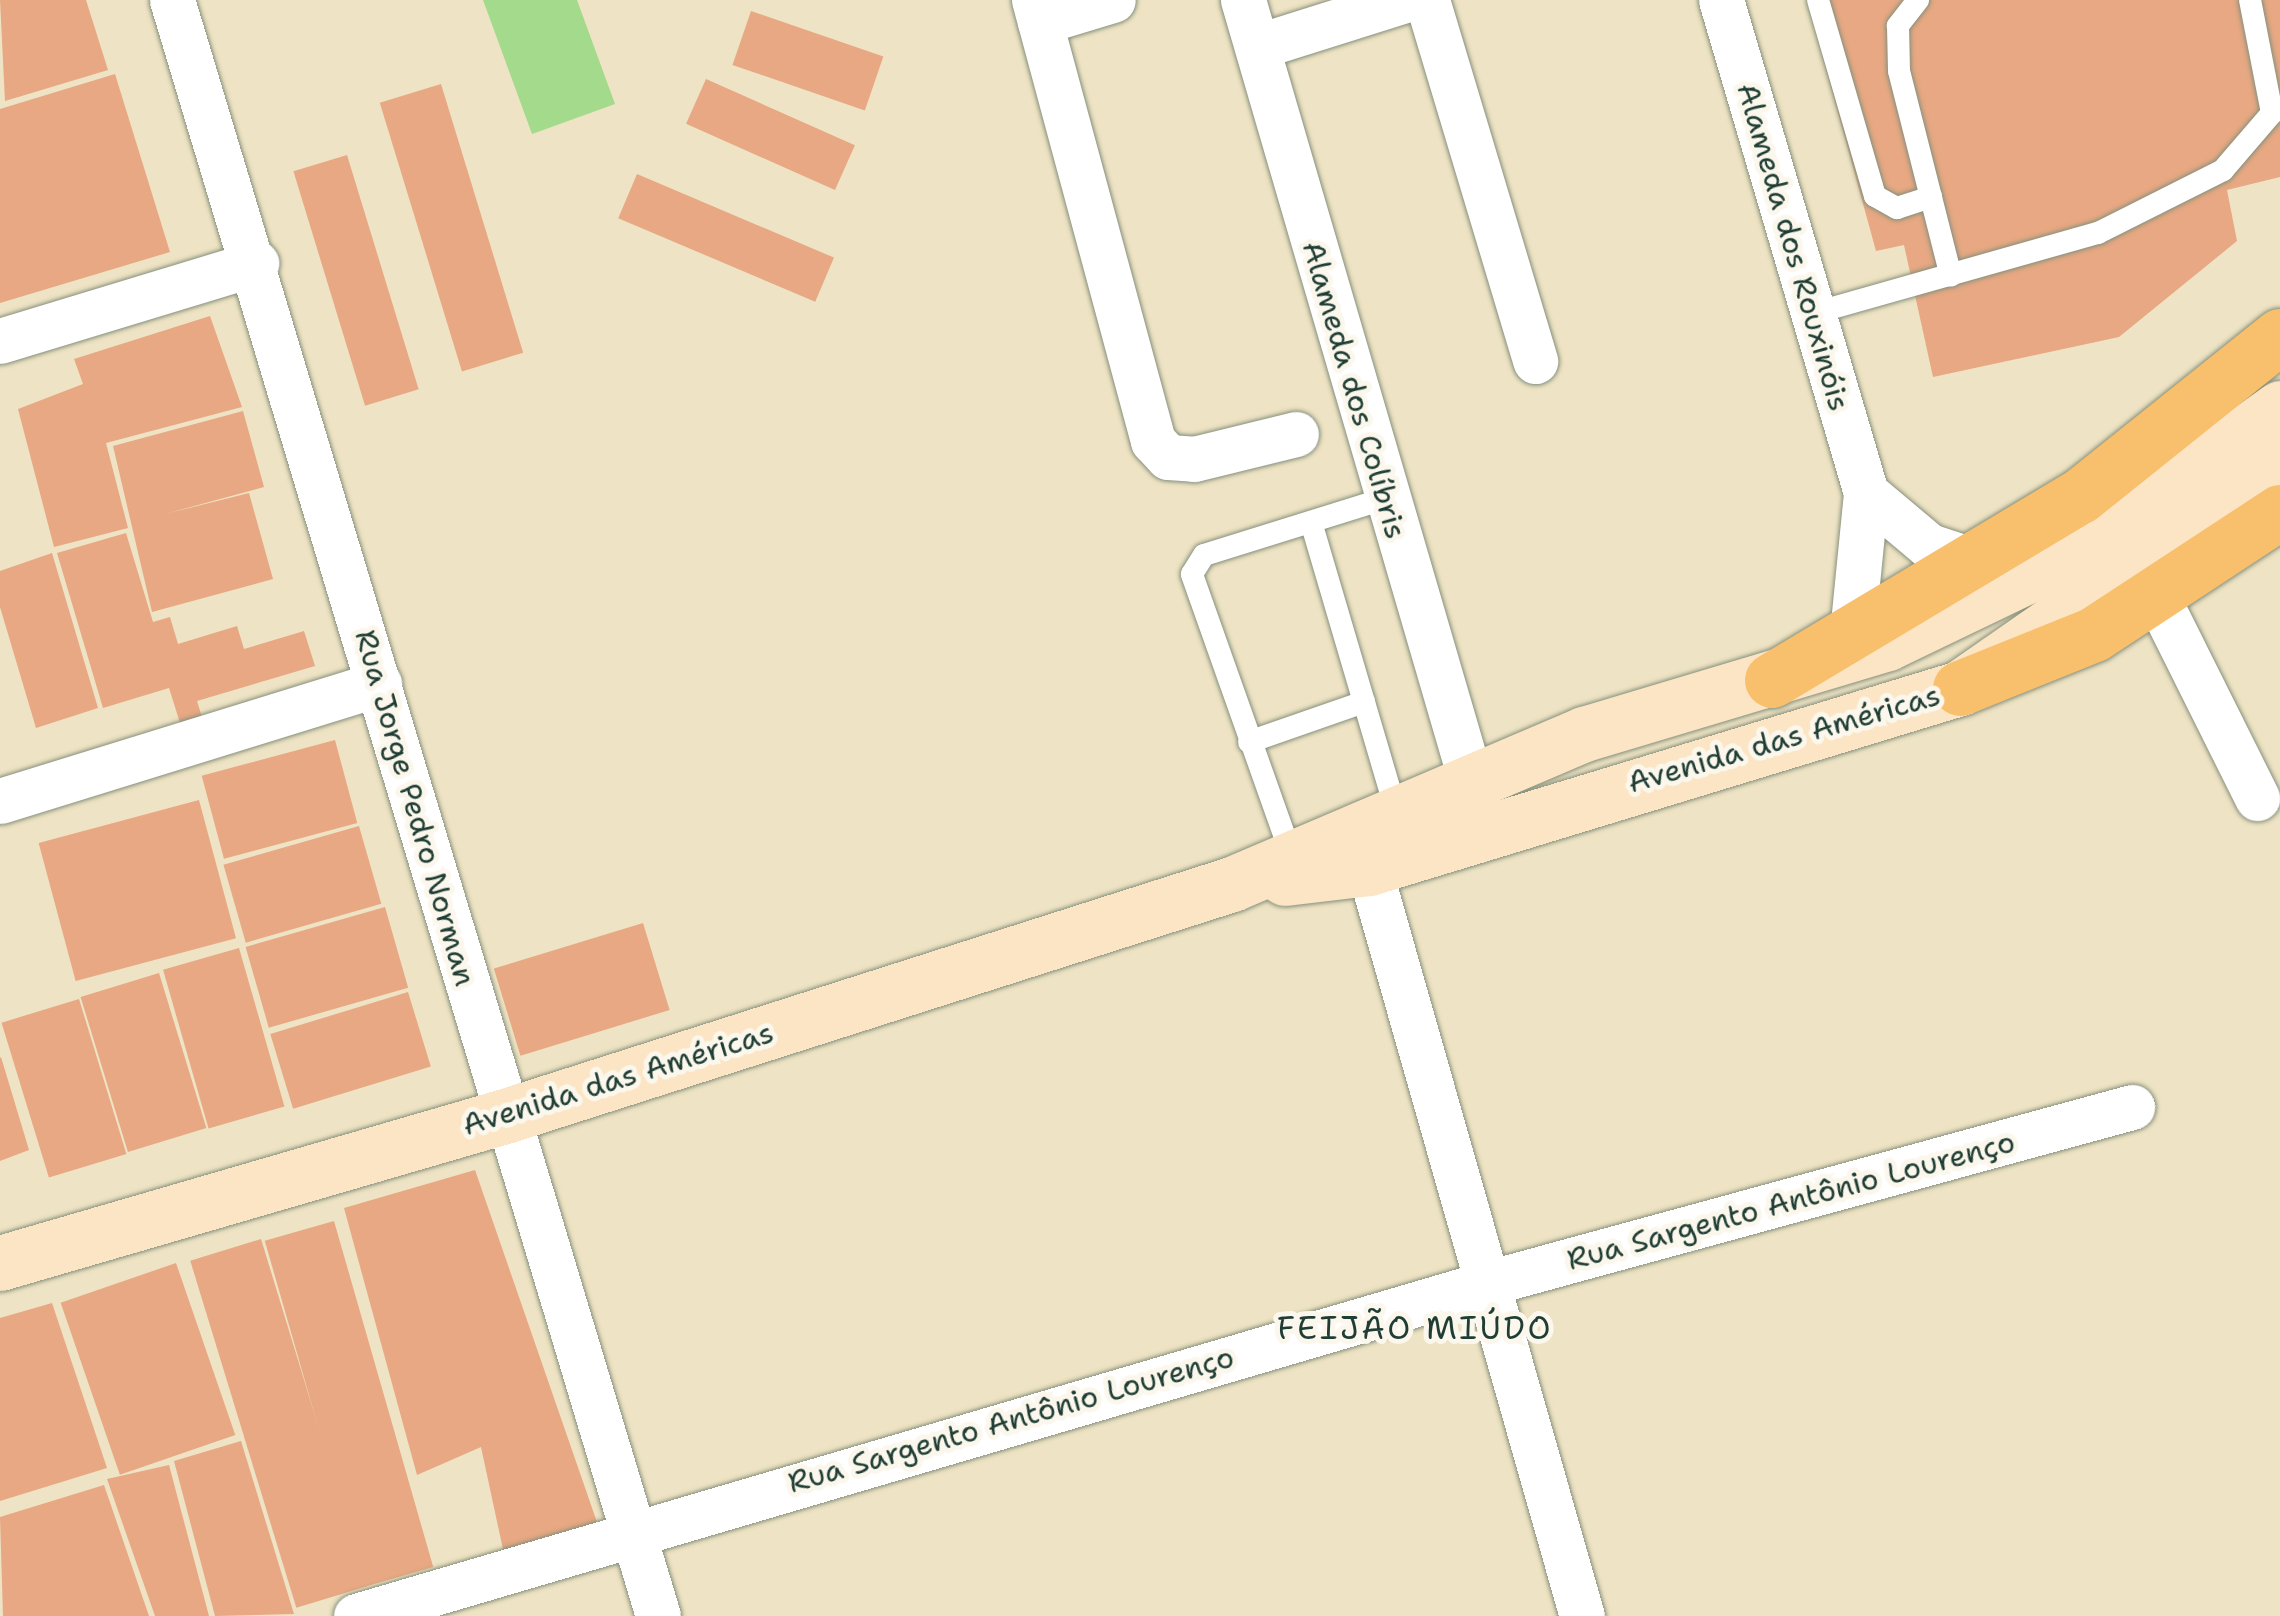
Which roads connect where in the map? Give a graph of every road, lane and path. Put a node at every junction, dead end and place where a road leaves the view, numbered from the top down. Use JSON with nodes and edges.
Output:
{"nodes":[{"id":1,"x":172,"y":0,"type":"edge"},
{"id":2,"x":1113,"y":0,"type":"edge"},
{"id":3,"x":1243,"y":0,"type":"edge"},
{"id":4,"x":1406,"y":0,"type":"edge"},
{"id":5,"x":1427,"y":0,"type":"edge"},
{"id":6,"x":1722,"y":0,"type":"edge"},
{"id":7,"x":1818,"y":0,"type":"edge"},
{"id":8,"x":1918,"y":0,"type":"edge"},
{"id":9,"x":2250,"y":0,"type":"edge"},
{"id":10,"x":1037,"y":11,"type":"edge"},
{"id":11,"x":1258,"y":46,"type":"junction"},
{"id":12,"x":1931,"y":197,"type":"junction"},
{"id":13,"x":256,"y":262,"type":"junction"},
{"id":14,"x":1951,"y":276,"type":"junction"},
{"id":15,"x":1811,"y":314,"type":"junction"},
{"id":16,"x":2280,"y":336,"type":"edge"},
{"id":17,"x":0,"y":341,"type":"edge"},
{"id":18,"x":1535,"y":361,"type":"dead end"},
{"id":19,"x":2280,"y":408,"type":"edge"},
{"id":20,"x":1296,"y":434,"type":"dead end"},
{"id":21,"x":2280,"y":466,"type":"edge"},
{"id":22,"x":1866,"y":493,"type":"junction"},
{"id":23,"x":1384,"y":499,"type":"junction"},
{"id":24,"x":2280,"y":512,"type":"edge"},
{"id":25,"x":1310,"y":522,"type":"junction"},
{"id":26,"x":1972,"y":560,"type":"junction"},
{"id":27,"x":2093,"y":570,"type":"junction"},
{"id":28,"x":2156,"y":595,"type":"junction"},
{"id":29,"x":1853,"y":624,"type":"junction"},
{"id":30,"x":1772,"y":680,"type":"junction"},
{"id":31,"x":379,"y":684,"type":"junction"},
{"id":32,"x":1960,"y":688,"type":"junction"},
{"id":33,"x":1364,"y":702,"type":"junction"},
{"id":34,"x":1248,"y":742,"type":"junction"},
{"id":35,"x":1470,"y":778,"type":"junction"},
{"id":36,"x":2257,"y":798,"type":"dead end"},
{"id":37,"x":0,"y":800,"type":"edge"},
{"id":38,"x":1396,"y":811,"type":"junction"},
{"id":39,"x":1292,"y":857,"type":"junction"},
{"id":40,"x":1369,"y":868,"type":"junction"},
{"id":41,"x":1232,"y":884,"type":"junction"},
{"id":42,"x":2132,"y":1108,"type":"dead end"},
{"id":43,"x":505,"y":1116,"type":"junction"},
{"id":44,"x":0,"y":1263,"type":"edge"},
{"id":45,"x":1484,"y":1284,"type":"junction"},
{"id":46,"x":630,"y":1530,"type":"junction"},
{"id":47,"x":356,"y":1616,"type":"edge"},
{"id":48,"x":658,"y":1616,"type":"edge"},
{"id":49,"x":1582,"y":1616,"type":"edge"}],
"edges":[{"from":1,"to":13,"type":"street","name":"Rua Jorge Pedro Norman"},
{"from":2,"to":10,"type":"street"},
{"from":3,"to":11,"type":"street","name":"Alameda dos Colíbris"},
{"from":4,"to":11,"type":"street"},
{"from":5,"to":18,"type":"street"},
{"from":6,"to":15,"type":"street","name":"Alameda dos Rouxinóis"},
{"from":7,"to":12,"type":"lane"},
{"from":8,"to":12,"type":"lane"},
{"from":9,"to":14,"type":"lane"},
{"from":10,"to":20,"type":"street"},
{"from":11,"to":23,"type":"street","name":"Alameda dos Colíbris"},
{"from":12,"to":14,"type":"lane"},
{"from":13,"to":17,"type":"street"},
{"from":13,"to":31,"type":"street","name":"Rua Jorge Pedro Norman"},
{"from":14,"to":15,"type":"lane"},
{"from":15,"to":22,"type":"street","name":"Alameda dos Rouxinóis"},
{"from":16,"to":26,"type":"main road"},
{"from":19,"to":27,"type":"main road"},
{"from":21,"to":27,"type":"main road","name":"Avenida das Américas"},
{"from":22,"to":26,"type":"street"},
{"from":22,"to":29,"type":"street","name":"Alameda dos Rouxinóis"},
{"from":23,"to":25,"type":"lane"},
{"from":23,"to":35,"type":"street","name":"Alameda dos Colíbris"},
{"from":24,"to":28,"type":"main road"},
{"from":25,"to":33,"type":"lane"},
{"from":25,"to":34,"type":"lane"},
{"from":26,"to":29,"type":"main road"},
{"from":27,"to":30,"type":"main road","name":"Avenida das Américas"},
{"from":27,"to":32,"type":"main road","name":"Avenida das Américas"},
{"from":28,"to":32,"type":"main road"},
{"from":28,"to":36,"type":"street"},
{"from":29,"to":30,"type":"main road"},
{"from":30,"to":35,"type":"main road","name":"Avenida das Américas"},
{"from":31,"to":37,"type":"street"},
{"from":31,"to":43,"type":"street","name":"Rua Jorge Pedro Norman"},
{"from":32,"to":40,"type":"main road","name":"Avenida das Américas"},
{"from":33,"to":34,"type":"lane"},
{"from":33,"to":38,"type":"lane"},
{"from":34,"to":39,"type":"lane"},
{"from":35,"to":38,"type":"main road","name":"Avenida das Américas"},
{"from":38,"to":39,"type":"main road","name":"Avenida das Américas"},
{"from":39,"to":41,"type":"main road","name":"Avenida das Américas"},
{"from":40,"to":41,"type":"main road","name":"Avenida das Américas"},
{"from":40,"to":45,"type":"street"},
{"from":41,"to":43,"type":"main road","name":"Avenida das Américas"},
{"from":42,"to":45,"type":"street","name":"Rua Sargento Antônio Lourenço"},
{"from":43,"to":44,"type":"main road","name":"Avenida das Américas"},
{"from":43,"to":46,"type":"street","name":"Rua Jorge Pedro Norman"},
{"from":45,"to":46,"type":"street","name":"Rua Sargento Antônio Lourenço"},
{"from":45,"to":49,"type":"street"},
{"from":46,"to":47,"type":"street","name":"Rua Sargento Antônio Lourenço"},
{"from":46,"to":48,"type":"street","name":"Rua Jorge Pedro Norman"}]}
